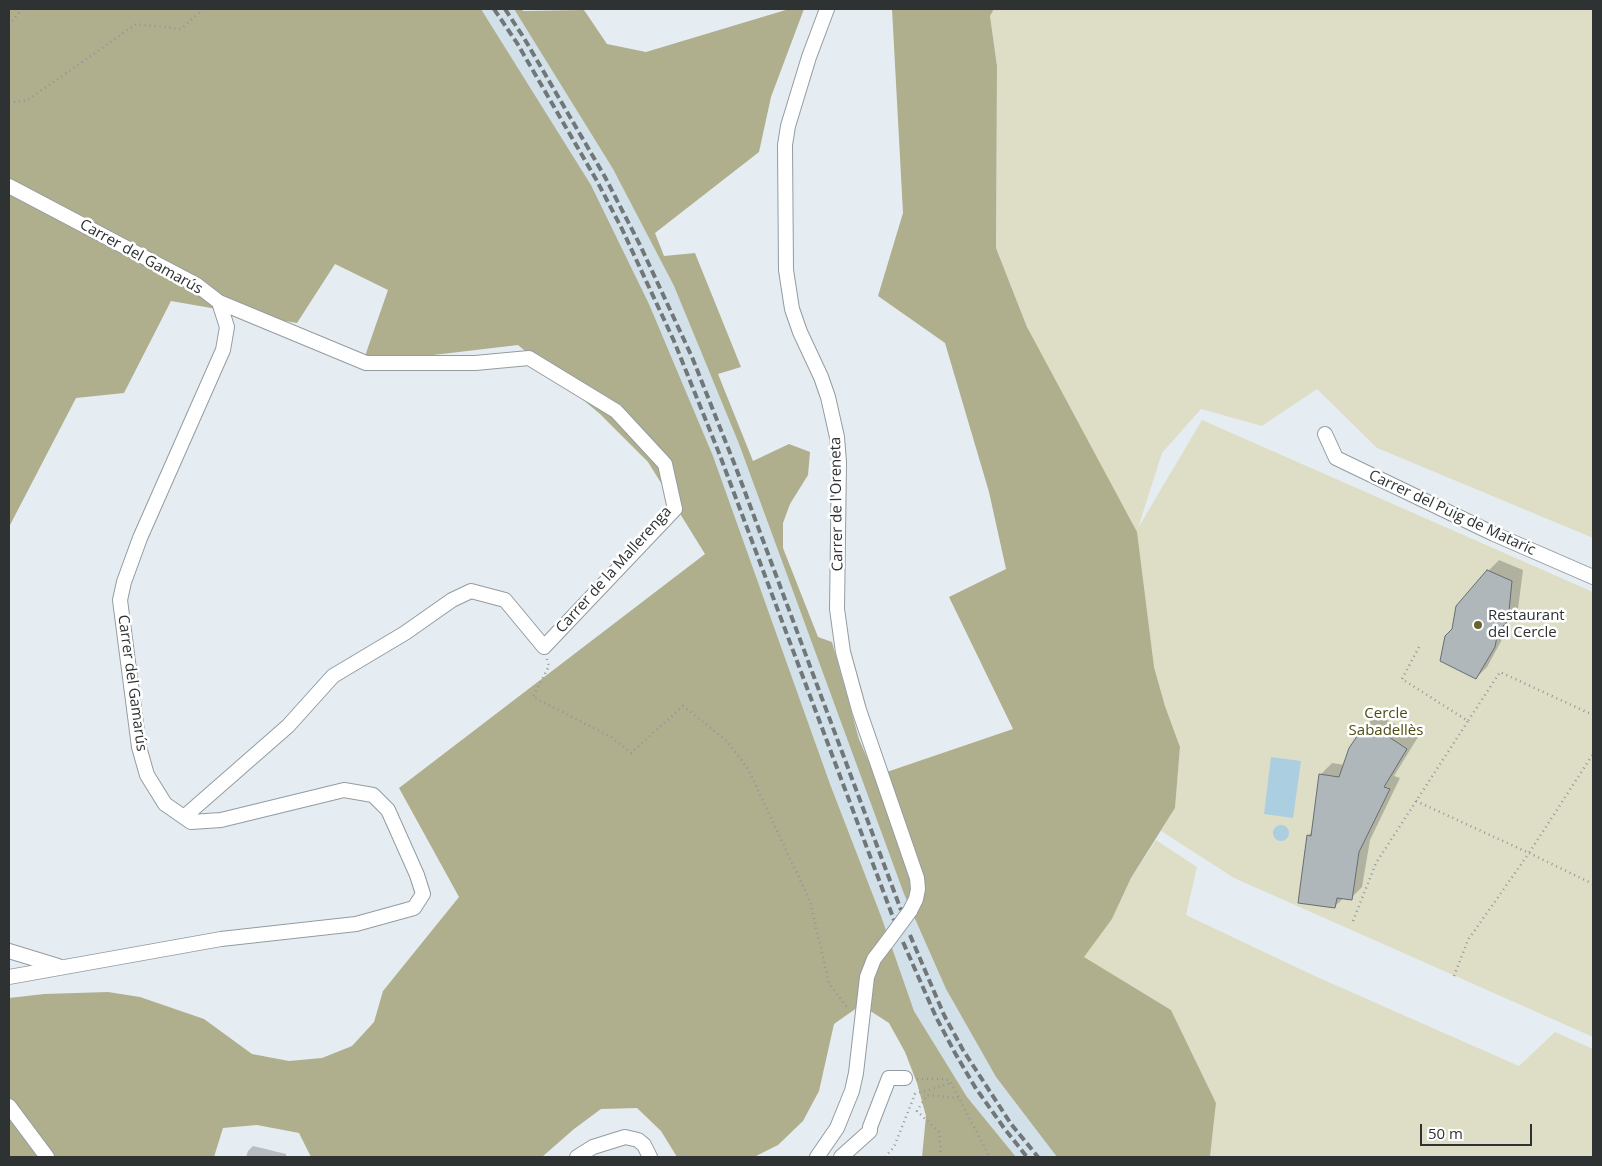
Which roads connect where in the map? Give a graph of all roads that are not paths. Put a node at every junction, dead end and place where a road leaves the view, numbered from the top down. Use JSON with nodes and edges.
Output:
{"nodes":[{"id":1,"x":827,"y":9,"type":"edge"},
{"id":2,"x":9,"y":186,"type":"edge"},
{"id":3,"x":219,"y":302,"type":"junction"},
{"id":4,"x":1325,"y":434,"type":"dead end"},
{"id":5,"x":1593,"y":577,"type":"edge"},
{"id":6,"x":184,"y":817,"type":"junction"},
{"id":7,"x":9,"y":951,"type":"edge"},
{"id":8,"x":61,"y":967,"type":"junction"},
{"id":9,"x":9,"y":977,"type":"edge"},
{"id":10,"x":905,"y":1078,"type":"road end"},
{"id":11,"x":9,"y":1106,"type":"edge"},
{"id":12,"x":820,"y":1156,"type":"edge"},
{"id":13,"x":46,"y":1157,"type":"edge"},
{"id":14,"x":577,"y":1157,"type":"edge"},
{"id":15,"x":650,"y":1157,"type":"edge"},
{"id":16,"x":841,"y":1157,"type":"edge"}],
"edges":[{"from":1,"to":12,"type":"street","name":"Carrer de l'Oreneta","bridge":true},
{"from":2,"to":3,"type":"street","name":"Carrer del Gamarús"},
{"from":3,"to":6,"type":"street","name":"Carrer del Gamarús"},
{"from":3,"to":6,"type":"street","name":"Carrer de la Mallerenga"},
{"from":4,"to":5,"type":"street","name":"Carrer del Puig de Mataric"},
{"from":6,"to":8,"type":"street","name":"Carrer del Gamarús"},
{"from":7,"to":8,"type":"street"},
{"from":8,"to":9,"type":"street","name":"Carrer del Gamarús"},
{"from":10,"to":16,"type":"street"},
{"from":11,"to":13,"type":"street"},
{"from":14,"to":15,"type":"street"}]}
